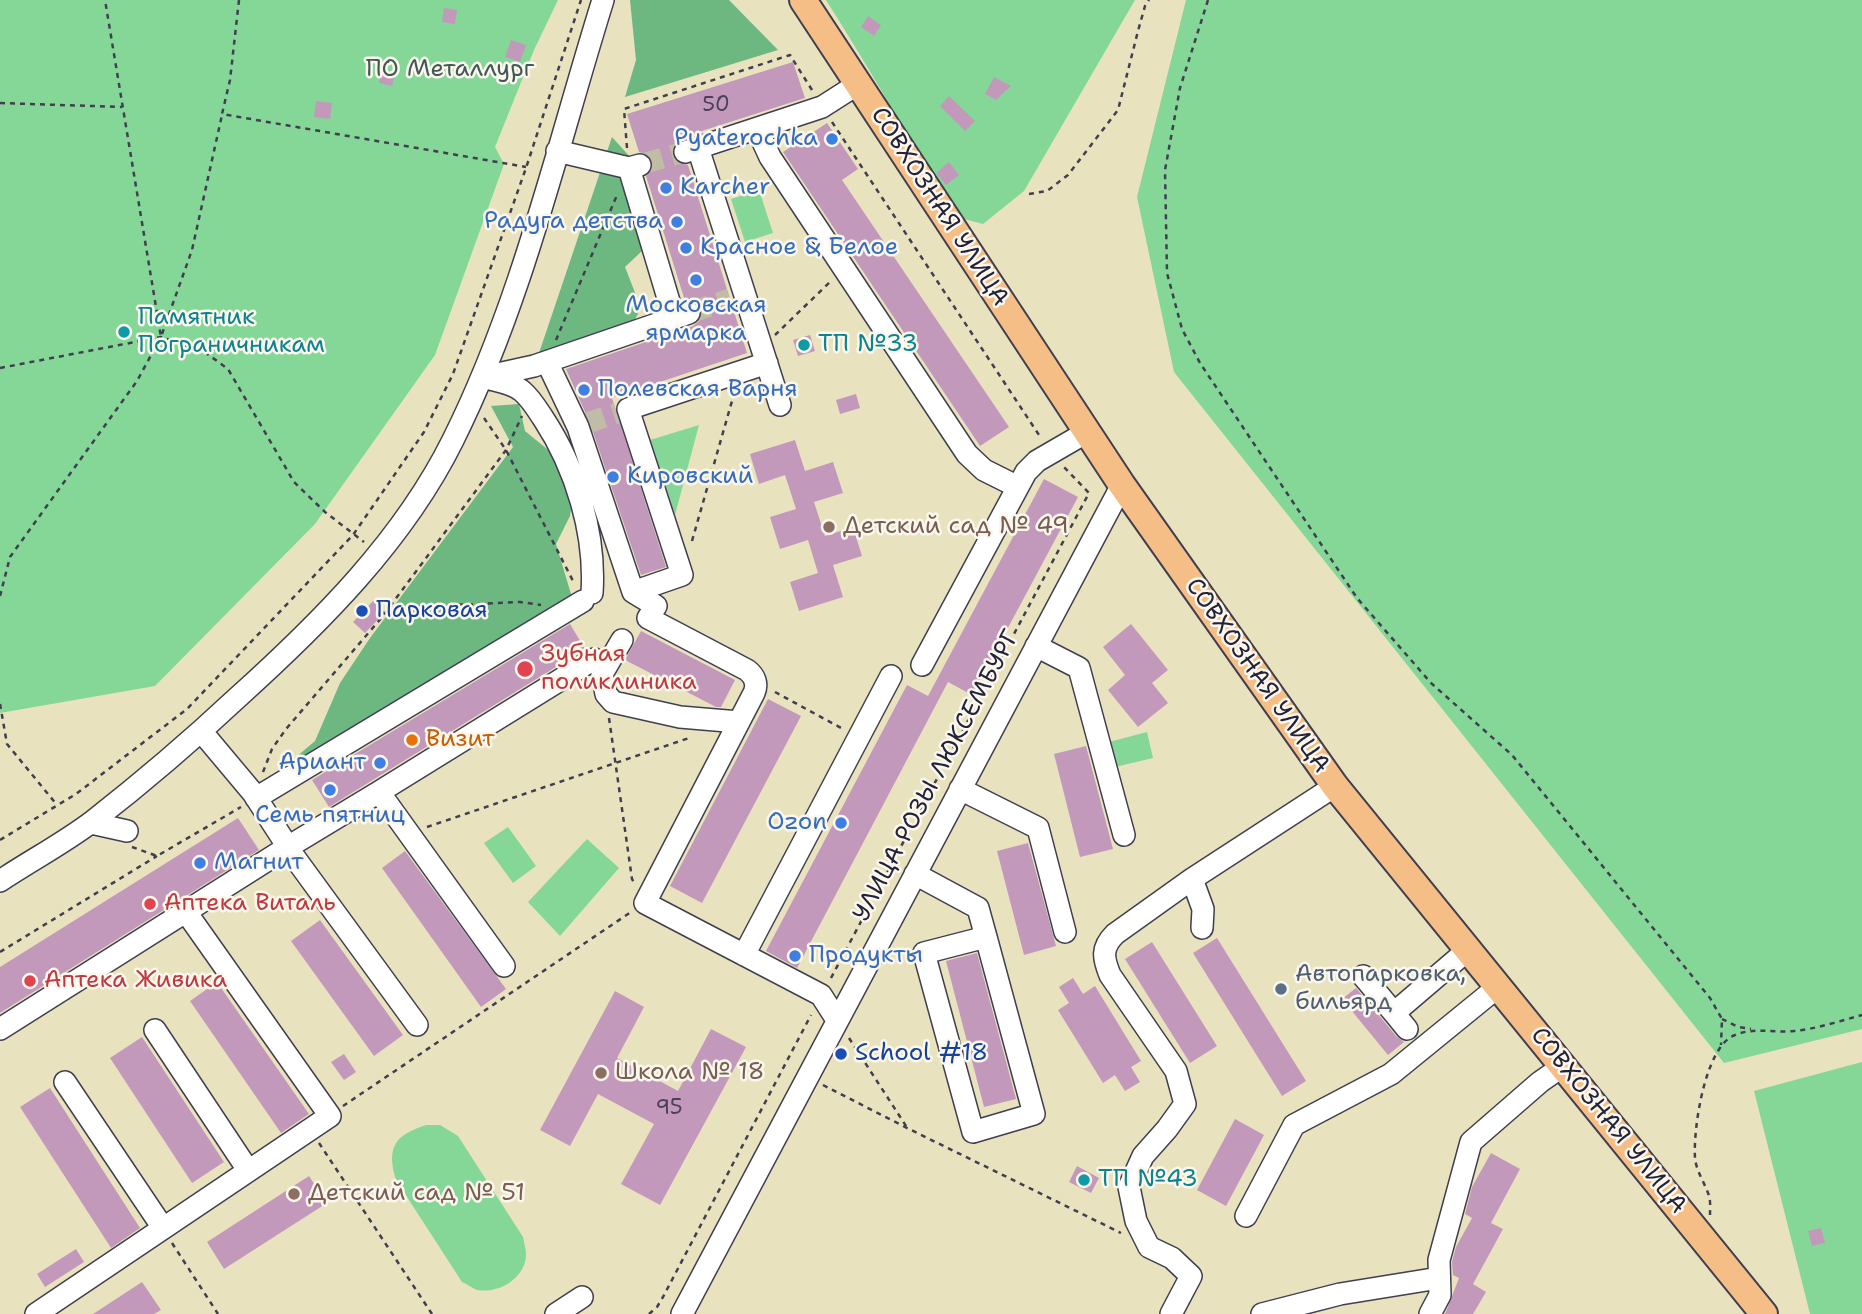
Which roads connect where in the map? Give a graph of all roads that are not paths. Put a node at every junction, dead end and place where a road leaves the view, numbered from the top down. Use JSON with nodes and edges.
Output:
{"nodes":[{"id":1,"x":603,"y":0,"type":"edge"},
{"id":2,"x":803,"y":0,"type":"edge"},
{"id":3,"x":858,"y":84,"type":"junction"},
{"id":4,"x":757,"y":129,"type":"junction"},
{"id":5,"x":557,"y":151,"type":"junction"},
{"id":6,"x":763,"y":358,"type":"junction"},
{"id":7,"x":547,"y":362,"type":"junction"},
{"id":8,"x":483,"y":377,"type":"junction"},
{"id":9,"x":780,"y":405,"type":"dead end"},
{"id":10,"x":581,"y":425,"type":"junction"},
{"id":11,"x":549,"y":427,"type":"junction"},
{"id":12,"x":1087,"y":432,"type":"junction"},
{"id":13,"x":1122,"y":485,"type":"junction"},
{"id":14,"x":1018,"y":487,"type":"junction"},
{"id":15,"x":633,"y":592,"type":"junction"},
{"id":16,"x":622,"y":640,"type":"dead end"},
{"id":17,"x":1036,"y":646,"type":"junction"},
{"id":18,"x":594,"y":659,"type":"dead end"},
{"id":19,"x":922,"y":665,"type":"dead end"},
{"id":20,"x":891,"y":676,"type":"dead end"},
{"id":21,"x":739,"y":722,"type":"junction"},
{"id":22,"x":201,"y":731,"type":"junction"},
{"id":23,"x":1335,"y":786,"type":"junction"},
{"id":24,"x":960,"y":789,"type":"junction"},
{"id":25,"x":379,"y":792,"type":"junction"},
{"id":26,"x":256,"y":799,"type":"junction"},
{"id":27,"x":91,"y":822,"type":"junction"},
{"id":28,"x":1124,"y":835,"type":"dead end"},
{"id":29,"x":124,"y":837,"type":"road end"},
{"id":30,"x":288,"y":847,"type":"junction"},
{"id":31,"x":915,"y":874,"type":"junction"},
{"id":32,"x":1192,"y":879,"type":"junction"},
{"id":33,"x":0,"y":881,"type":"edge"},
{"id":34,"x":186,"y":912,"type":"junction"},
{"id":35,"x":1202,"y":928,"type":"dead end"},
{"id":36,"x":1065,"y":932,"type":"dead end"},
{"id":37,"x":986,"y":937,"type":"junction"},
{"id":38,"x":1469,"y":949,"type":"junction"},
{"id":39,"x":744,"y":955,"type":"junction"},
{"id":40,"x":504,"y":966,"type":"dead end"},
{"id":41,"x":1363,"y":976,"type":"dead end"},
{"id":42,"x":1499,"y":986,"type":"junction"},
{"id":43,"x":837,"y":1020,"type":"junction"},
{"id":44,"x":417,"y":1025,"type":"dead end"},
{"id":45,"x":0,"y":1029,"type":"edge"},
{"id":46,"x":155,"y":1030,"type":"dead end"},
{"id":47,"x":1563,"y":1066,"type":"junction"},
{"id":48,"x":65,"y":1082,"type":"dead end"},
{"id":49,"x":248,"y":1170,"type":"junction"},
{"id":50,"x":1245,"y":1216,"type":"dead end"},
{"id":51,"x":163,"y":1228,"type":"junction"},
{"id":52,"x":1439,"y":1278,"type":"junction"},
{"id":53,"x":582,"y":1297,"type":"dead end"},
{"id":54,"x":36,"y":1314,"type":"edge"},
{"id":55,"x":556,"y":1314,"type":"edge"},
{"id":56,"x":682,"y":1314,"type":"edge"},
{"id":57,"x":1171,"y":1314,"type":"edge"},
{"id":58,"x":1262,"y":1314,"type":"edge"},
{"id":59,"x":1430,"y":1314,"type":"edge"},
{"id":60,"x":1763,"y":1314,"type":"edge"}],
"edges":[{"from":1,"to":5,"type":"street"},
{"from":2,"to":3,"type":"main road","name":"СОВХОЗНАЯ УЛИЦА"},
{"from":3,"to":4,"type":"street"},
{"from":3,"to":12,"type":"main road","name":"СОВХОЗНАЯ УЛИЦА"},
{"from":4,"to":6,"type":"street"},
{"from":4,"to":14,"type":"street"},
{"from":5,"to":7,"type":"street"},
{"from":5,"to":8,"type":"street"},
{"from":6,"to":9,"type":"street"},
{"from":6,"to":15,"type":"street"},
{"from":7,"to":8,"type":"street"},
{"from":7,"to":10,"type":"street"},
{"from":8,"to":11,"type":"street"},
{"from":8,"to":22,"type":"street"},
{"from":10,"to":11,"type":"street"},
{"from":10,"to":15,"type":"street"},
{"from":11,"to":26,"type":"street"},
{"from":12,"to":13,"type":"main road","name":"СОВХОЗНАЯ УЛИЦА"},
{"from":12,"to":14,"type":"street"},
{"from":13,"to":17,"type":"street","name":"УЛИЦА РОЗЫ ЛЮКСЕМБУРГ"},
{"from":13,"to":23,"type":"main road","name":"СОВХОЗНАЯ УЛИЦА"},
{"from":14,"to":19,"type":"street"},
{"from":15,"to":21,"type":"street"},
{"from":16,"to":21,"type":"street"},
{"from":17,"to":24,"type":"street","name":"УЛИЦА РОЗЫ ЛЮКСЕМБУРГ"},
{"from":17,"to":28,"type":"street"},
{"from":18,"to":25,"type":"street"},
{"from":20,"to":39,"type":"street"},
{"from":21,"to":39,"type":"street"},
{"from":22,"to":26,"type":"street"},
{"from":22,"to":27,"type":"street"},
{"from":23,"to":32,"type":"street"},
{"from":23,"to":38,"type":"main road","name":"СОВХОЗНАЯ УЛИЦА"},
{"from":24,"to":31,"type":"street","name":"УЛИЦА РОЗЫ ЛЮКСЕМБУРГ"},
{"from":24,"to":36,"type":"street"},
{"from":25,"to":30,"type":"street"},
{"from":25,"to":40,"type":"street"},
{"from":26,"to":30,"type":"street"},
{"from":27,"to":29,"type":"street"},
{"from":27,"to":33,"type":"street"},
{"from":30,"to":34,"type":"street"},
{"from":30,"to":44,"type":"street"},
{"from":31,"to":37,"type":"street"},
{"from":31,"to":43,"type":"street","name":"УЛИЦА РОЗЫ ЛЮКСЕМБУРГ"},
{"from":32,"to":35,"type":"street"},
{"from":32,"to":57,"type":"street"},
{"from":34,"to":45,"type":"street"},
{"from":34,"to":49,"type":"street"},
{"from":37,"to":37,"type":"street"},
{"from":38,"to":41,"type":"street"},
{"from":38,"to":42,"type":"main road","name":"СОВХОЗНАЯ УЛИЦА"},
{"from":39,"to":43,"type":"street"},
{"from":42,"to":47,"type":"main road","name":"СОВХОЗНАЯ УЛИЦА"},
{"from":42,"to":50,"type":"street"},
{"from":43,"to":56,"type":"street","name":"УЛИЦА РОЗЫ ЛЮКСЕМБУРГ"},
{"from":46,"to":49,"type":"street"},
{"from":47,"to":52,"type":"street"},
{"from":47,"to":60,"type":"main road","name":"СОВХОЗНАЯ УЛИЦА"},
{"from":48,"to":51,"type":"street"},
{"from":49,"to":51,"type":"street"},
{"from":51,"to":54,"type":"street"},
{"from":52,"to":58,"type":"street"},
{"from":52,"to":59,"type":"street"},
{"from":53,"to":55,"type":"street"}]}
